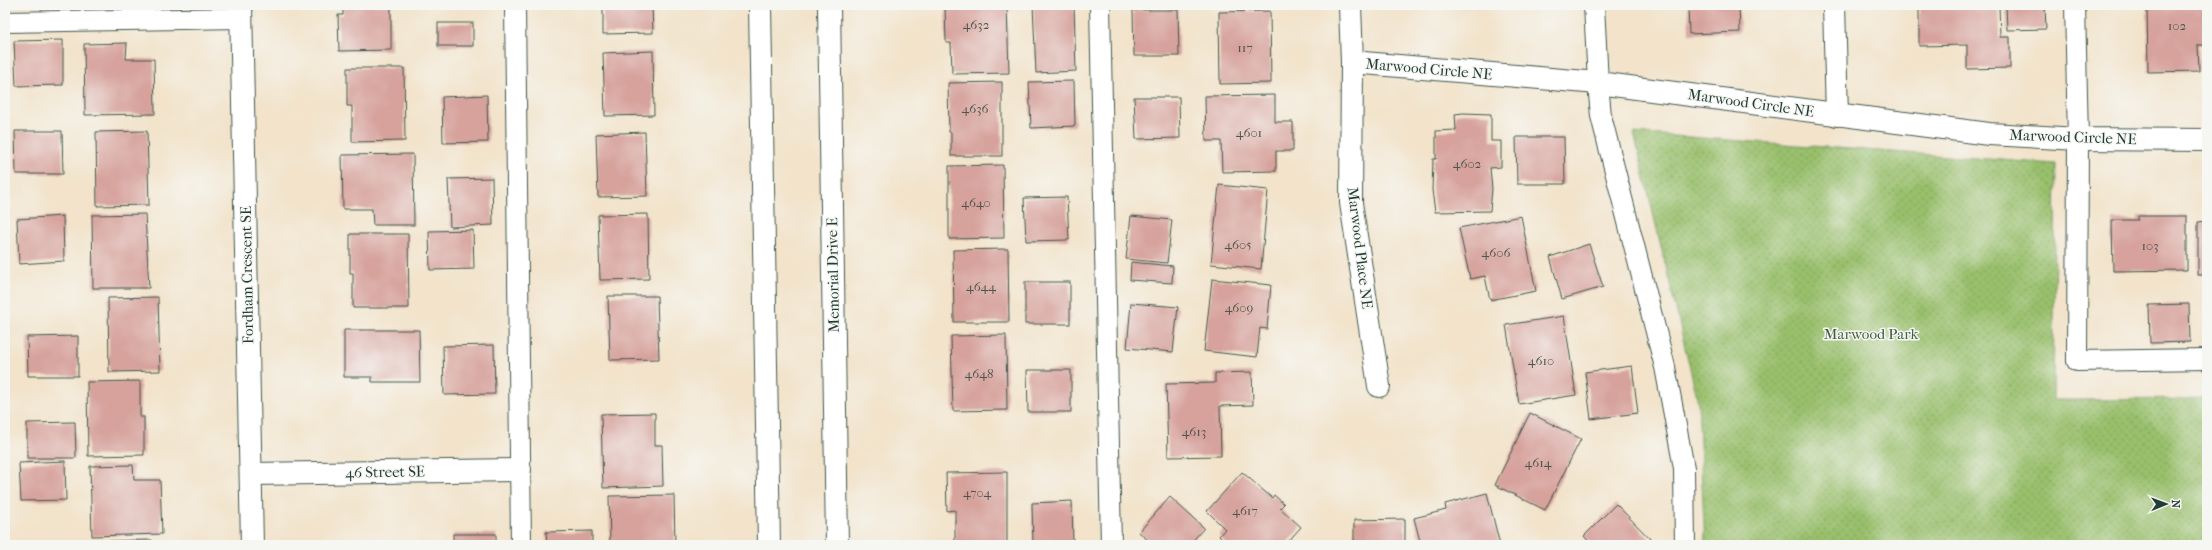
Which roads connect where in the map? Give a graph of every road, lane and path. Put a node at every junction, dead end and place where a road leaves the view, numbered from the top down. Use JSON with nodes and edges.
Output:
{"nodes":[{"id":1,"x":515,"y":5,"type":"edge"},
{"id":2,"x":760,"y":5,"type":"edge"},
{"id":3,"x":829,"y":5,"type":"edge"},
{"id":4,"x":1100,"y":5,"type":"edge"},
{"id":5,"x":1350,"y":5,"type":"edge"},
{"id":6,"x":1594,"y":5,"type":"edge"},
{"id":7,"x":1834,"y":5,"type":"edge"},
{"id":8,"x":2075,"y":5,"type":"edge"},
{"id":9,"x":241,"y":11,"type":"edge"},
{"id":10,"x":5,"y":22,"type":"edge"},
{"id":11,"x":1352,"y":62,"type":"junction"},
{"id":12,"x":1598,"y":83,"type":"junction"},
{"id":13,"x":1837,"y":114,"type":"junction"},
{"id":14,"x":2078,"y":139,"type":"junction"},
{"id":15,"x":2207,"y":140,"type":"edge"},
{"id":16,"x":2207,"y":359,"type":"edge"},
{"id":17,"x":1379,"y":386,"type":"dead end"},
{"id":18,"x":520,"y":470,"type":"junction"},
{"id":19,"x":251,"y":474,"type":"junction"},
{"id":20,"x":252,"y":545,"type":"edge"},
{"id":21,"x":521,"y":545,"type":"edge"},
{"id":22,"x":768,"y":545,"type":"edge"},
{"id":23,"x":837,"y":545,"type":"edge"},
{"id":24,"x":1111,"y":545,"type":"edge"},
{"id":25,"x":1685,"y":545,"type":"edge"}],
"edges":[{"from":1,"to":18,"type":"lane"},
{"from":2,"to":22,"type":"street"},
{"from":3,"to":23,"type":"street","name":"Memorial Drive E"},
{"from":4,"to":24,"type":"lane"},
{"from":5,"to":11,"type":"street","name":"Marwood Circle NE"},
{"from":6,"to":12,"type":"lane"},
{"from":7,"to":13,"type":"street"},
{"from":8,"to":14,"type":"lane"},
{"from":9,"to":10,"type":"lane"},
{"from":9,"to":19,"type":"street","name":"Fordham Crescent SE"},
{"from":11,"to":12,"type":"street","name":"Marwood Circle NE"},
{"from":11,"to":17,"type":"street","name":"Marwood Place NE"},
{"from":12,"to":13,"type":"street","name":"Marwood Circle NE"},
{"from":12,"to":25,"type":"lane"},
{"from":13,"to":14,"type":"street","name":"Marwood Circle NE"},
{"from":14,"to":15,"type":"street","name":"Marwood Circle NE"},
{"from":14,"to":16,"type":"lane"},
{"from":18,"to":19,"type":"street","name":"46 Street SE"},
{"from":18,"to":21,"type":"lane"},
{"from":19,"to":20,"type":"street","name":"Fordham Crescent SE"}]}
